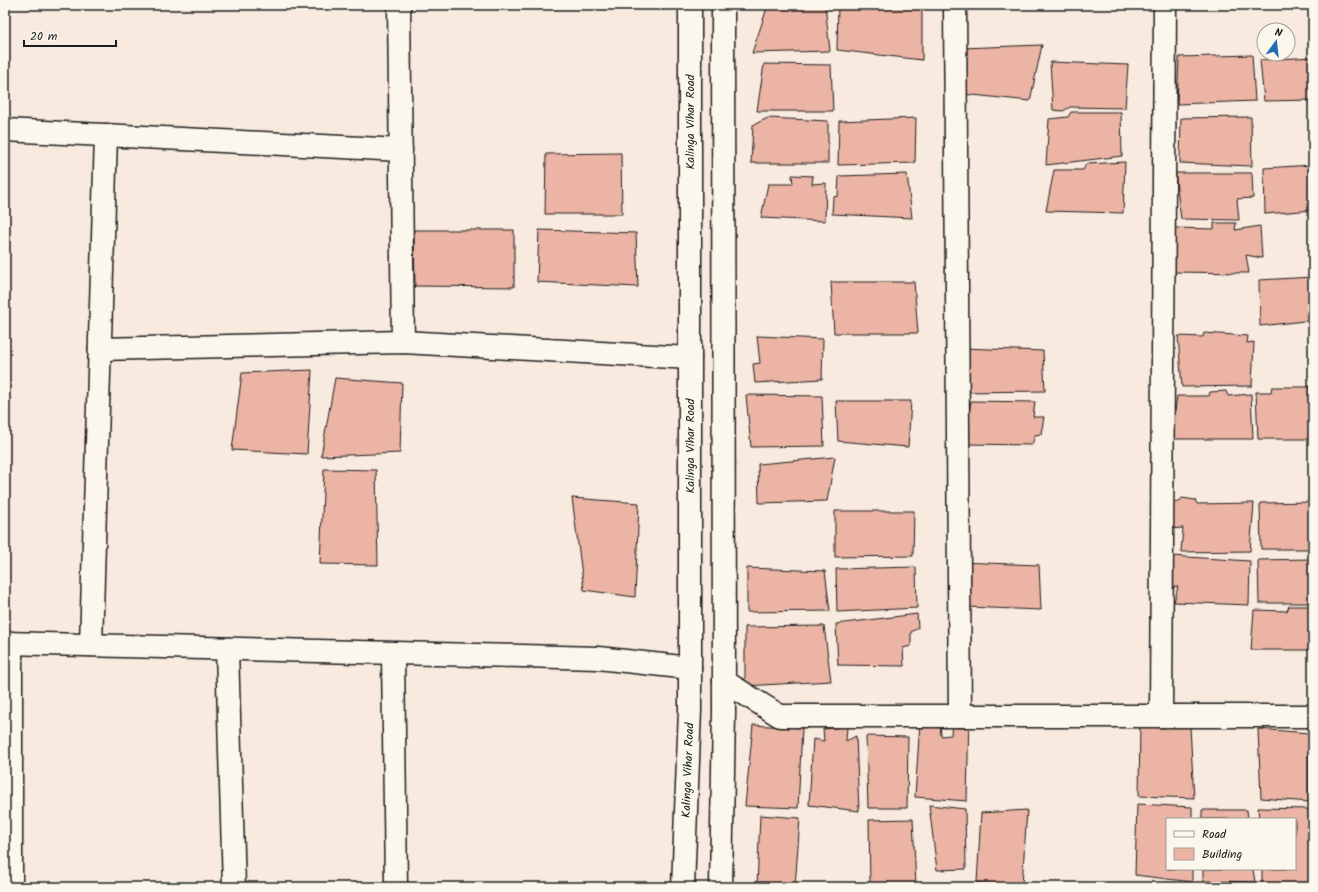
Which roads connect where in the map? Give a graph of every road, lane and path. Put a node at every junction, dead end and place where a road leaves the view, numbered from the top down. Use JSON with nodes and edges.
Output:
{"nodes":[{"id":1,"x":399,"y":5,"type":"edge"},
{"id":2,"x":690,"y":5,"type":"edge"},
{"id":3,"x":723,"y":5,"type":"edge"},
{"id":4,"x":955,"y":5,"type":"edge"},
{"id":5,"x":1165,"y":5,"type":"edge"},
{"id":6,"x":5,"y":130,"type":"edge"},
{"id":7,"x":106,"y":135,"type":"junction"},
{"id":8,"x":401,"y":150,"type":"junction"},
{"id":9,"x":403,"y":342,"type":"junction"},
{"id":10,"x":100,"y":349,"type":"junction"},
{"id":11,"x":690,"y":358,"type":"junction"},
{"id":12,"x":8,"y":643,"type":"edge"},
{"id":13,"x":723,"y":643,"type":"junction"},
{"id":14,"x":690,"y":644,"type":"junction"},
{"id":15,"x":91,"y":645,"type":"junction"},
{"id":16,"x":227,"y":649,"type":"junction"},
{"id":17,"x":393,"y":654,"type":"junction"},
{"id":18,"x":690,"y":668,"type":"junction"},
{"id":19,"x":724,"y":681,"type":"junction"},
{"id":20,"x":690,"y":710,"type":"junction"},
{"id":21,"x":723,"y":714,"type":"junction"},
{"id":22,"x":960,"y":716,"type":"junction"},
{"id":23,"x":1161,"y":716,"type":"junction"},
{"id":24,"x":1313,"y":716,"type":"edge"},
{"id":25,"x":11,"y":887,"type":"edge"},
{"id":26,"x":234,"y":887,"type":"edge"},
{"id":27,"x":396,"y":887,"type":"edge"},
{"id":28,"x":683,"y":887,"type":"edge"},
{"id":29,"x":721,"y":887,"type":"edge"}],
"edges":[{"from":1,"to":8,"type":"street"},
{"from":2,"to":11,"type":"street","name":"Kalinga Vihar Road"},
{"from":3,"to":13,"type":"street"},
{"from":4,"to":22,"type":"street"},
{"from":5,"to":23,"type":"street"},
{"from":6,"to":7,"type":"street"},
{"from":7,"to":8,"type":"street"},
{"from":7,"to":10,"type":"street"},
{"from":8,"to":9,"type":"street"},
{"from":9,"to":10,"type":"street"},
{"from":9,"to":11,"type":"street"},
{"from":10,"to":15,"type":"street"},
{"from":11,"to":14,"type":"street","name":"Kalinga Vihar Road"},
{"from":12,"to":15,"type":"street"},
{"from":12,"to":25,"type":"street"},
{"from":13,"to":14,"type":"street"},
{"from":13,"to":19,"type":"street"},
{"from":14,"to":18,"type":"street","name":"Kalinga Vihar Road"},
{"from":15,"to":16,"type":"street"},
{"from":16,"to":17,"type":"street"},
{"from":16,"to":26,"type":"street"},
{"from":17,"to":18,"type":"street"},
{"from":17,"to":27,"type":"street"},
{"from":18,"to":20,"type":"street","name":"Kalinga Vihar Road"},
{"from":19,"to":21,"type":"street"},
{"from":19,"to":22,"type":"street"},
{"from":20,"to":21,"type":"street"},
{"from":20,"to":28,"type":"street","name":"Kalinga Vihar Road"},
{"from":21,"to":29,"type":"street"},
{"from":22,"to":23,"type":"street"},
{"from":23,"to":24,"type":"street"}]}
